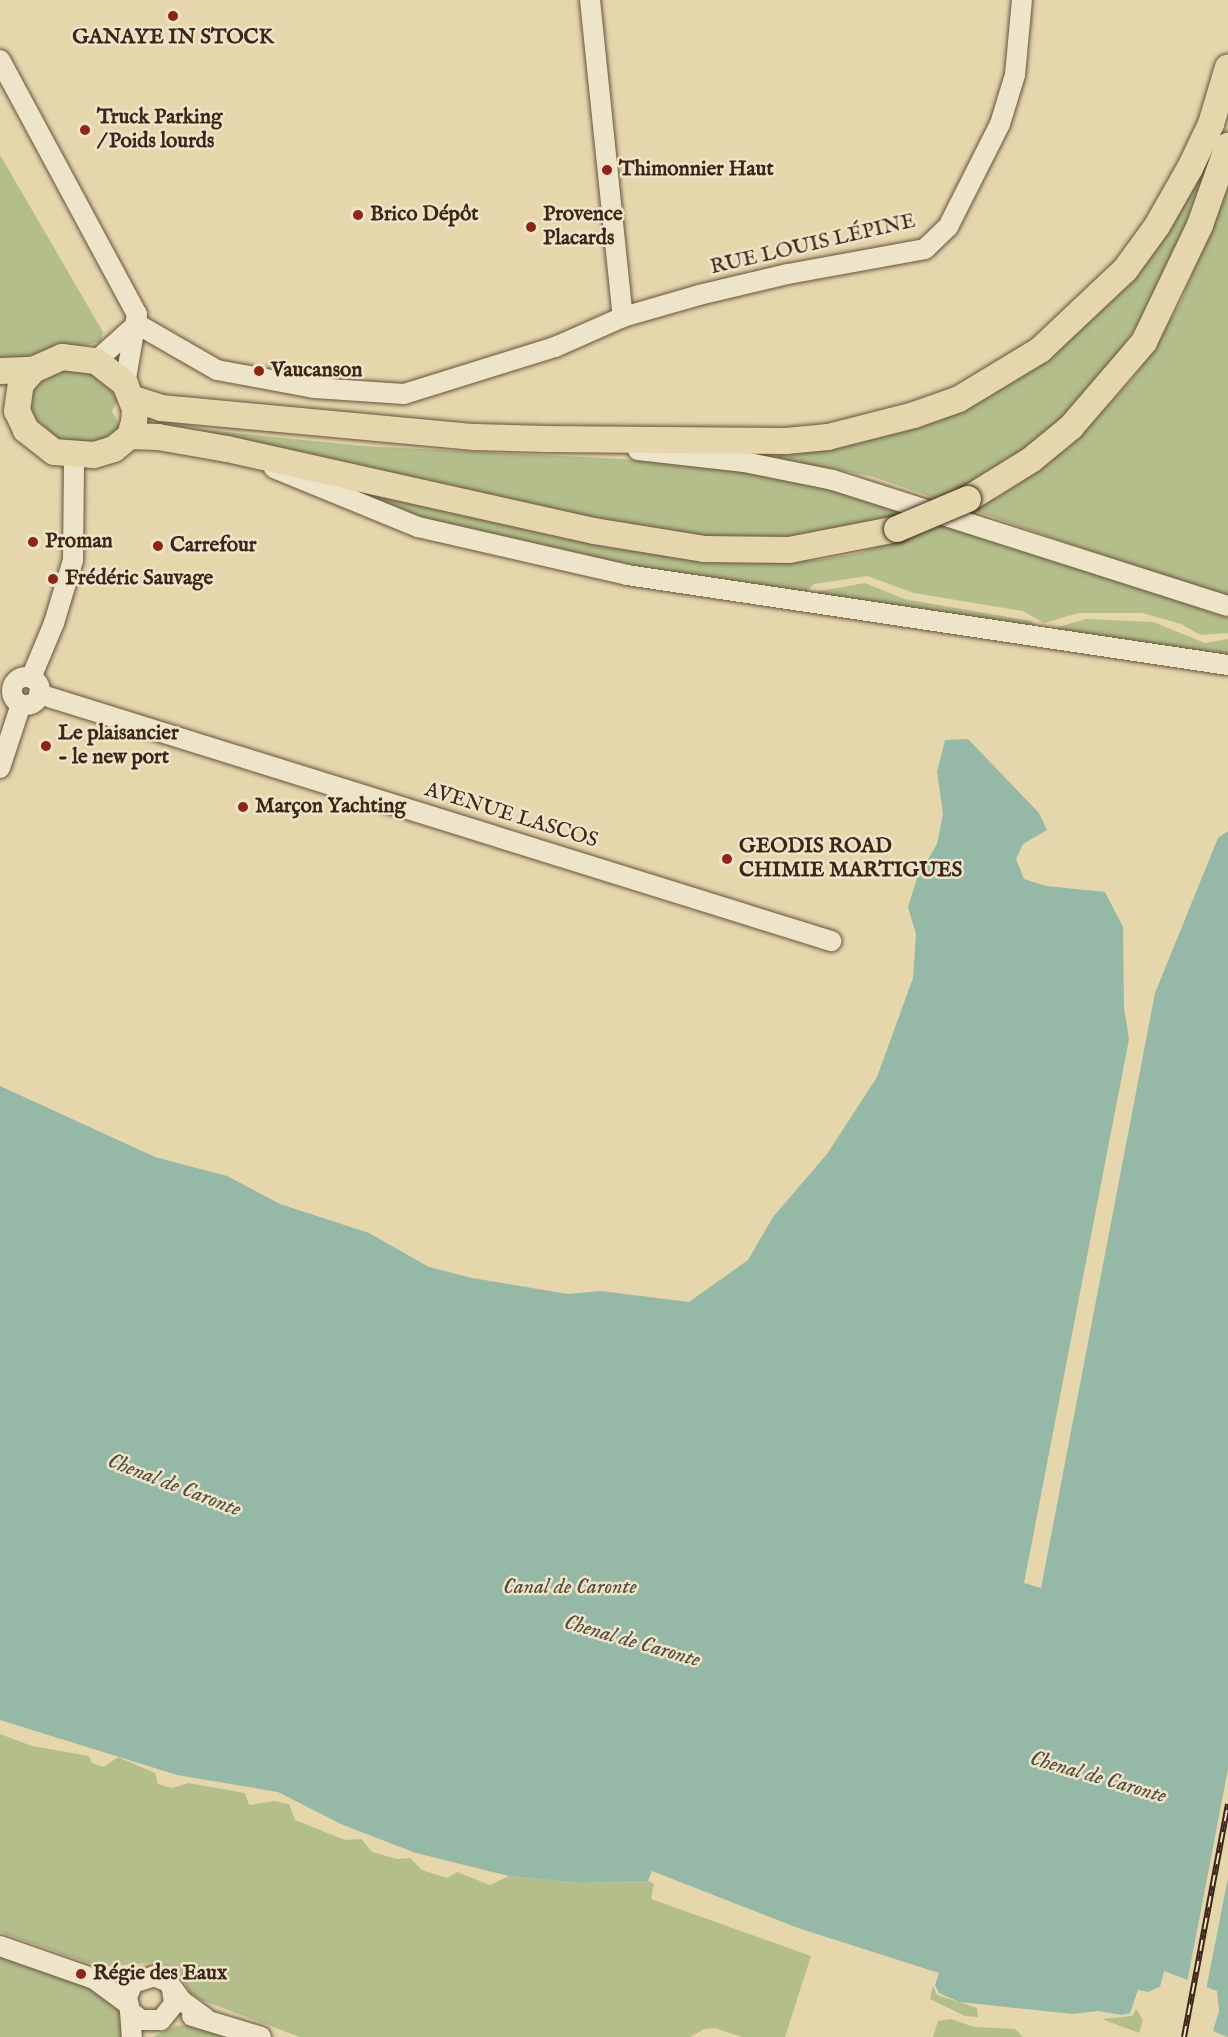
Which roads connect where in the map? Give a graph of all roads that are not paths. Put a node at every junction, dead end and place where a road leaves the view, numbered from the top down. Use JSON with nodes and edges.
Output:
{"nodes":[{"id":1,"x":590,"y":0,"type":"edge"},
{"id":2,"x":1022,"y":0,"type":"edge"},
{"id":3,"x":0,"y":60,"type":"edge"},
{"id":4,"x":1228,"y":67,"type":"edge"},
{"id":5,"x":1228,"y":146,"type":"edge"},
{"id":6,"x":622,"y":317,"type":"junction"},
{"id":7,"x":137,"y":319,"type":"junction"},
{"id":8,"x":96,"y":361,"type":"junction"},
{"id":9,"x":33,"y":370,"type":"junction"},
{"id":10,"x":217,"y":370,"type":"junction"},
{"id":11,"x":0,"y":371,"type":"edge"},
{"id":12,"x":129,"y":382,"type":"junction"},
{"id":13,"x":8,"y":406,"type":"edge"},
{"id":14,"x":130,"y":436,"type":"junction"},
{"id":15,"x":546,"y":439,"type":"junction"},
{"id":16,"x":227,"y":449,"type":"junction"},
{"id":17,"x":74,"y":456,"type":"junction"},
{"id":18,"x":1228,"y":606,"type":"edge"},
{"id":19,"x":1228,"y":664,"type":"edge"},
{"id":20,"x":21,"y":689,"type":"edge"},
{"id":21,"x":0,"y":768,"type":"edge"},
{"id":22,"x":831,"y":941,"type":"dead end"},
{"id":23,"x":0,"y":1946,"type":"edge"},
{"id":24,"x":139,"y":1978,"type":"junction"},
{"id":25,"x":94,"y":1979,"type":"junction"},
{"id":26,"x":172,"y":1989,"type":"junction"},
{"id":27,"x":129,"y":2007,"type":"junction"},
{"id":28,"x":164,"y":2018,"type":"junction"},
{"id":29,"x":205,"y":2018,"type":"junction"},
{"id":30,"x":132,"y":2037,"type":"edge"},
{"id":31,"x":142,"y":2037,"type":"edge"},
{"id":32,"x":261,"y":2037,"type":"edge"}],
"edges":[{"from":1,"to":6,"type":"street"},
{"from":2,"to":6,"type":"street","name":"RUE LOUIS LÉPINE"},
{"from":3,"to":7,"type":"street"},
{"from":4,"to":15,"type":"main road"},
{"from":5,"to":16,"type":"main road","bridge":true},
{"from":6,"to":10,"type":"street","name":"RUE LOUIS LÉPINE"},
{"from":7,"to":8,"type":"street"},
{"from":7,"to":10,"type":"street"},
{"from":7,"to":12,"type":"street"},
{"from":8,"to":9,"type":"main road"},
{"from":8,"to":12,"type":"main road"},
{"from":9,"to":11,"type":"main road"},
{"from":9,"to":13,"type":"main road"},
{"from":10,"to":12,"type":"street"},
{"from":12,"to":14,"type":"main road"},
{"from":12,"to":15,"type":"main road"},
{"from":13,"to":17,"type":"main road"},
{"from":14,"to":16,"type":"main road"},
{"from":14,"to":17,"type":"main road"},
{"from":15,"to":18,"type":"street"},
{"from":16,"to":19,"type":"street"},
{"from":17,"to":20,"type":"street"},
{"from":20,"to":21,"type":"street"},
{"from":20,"to":22,"type":"street","name":"AVENUE LASCOS"},
{"from":23,"to":25,"type":"street"},
{"from":24,"to":25,"type":"street"},
{"from":24,"to":26,"type":"street"},
{"from":24,"to":27,"type":"street"},
{"from":25,"to":27,"type":"street"},
{"from":26,"to":28,"type":"street"},
{"from":26,"to":29,"type":"street"},
{"from":27,"to":28,"type":"street"},
{"from":27,"to":30,"type":"street"},
{"from":28,"to":29,"type":"street"},
{"from":28,"to":31,"type":"street"},
{"from":29,"to":32,"type":"street"}]}
